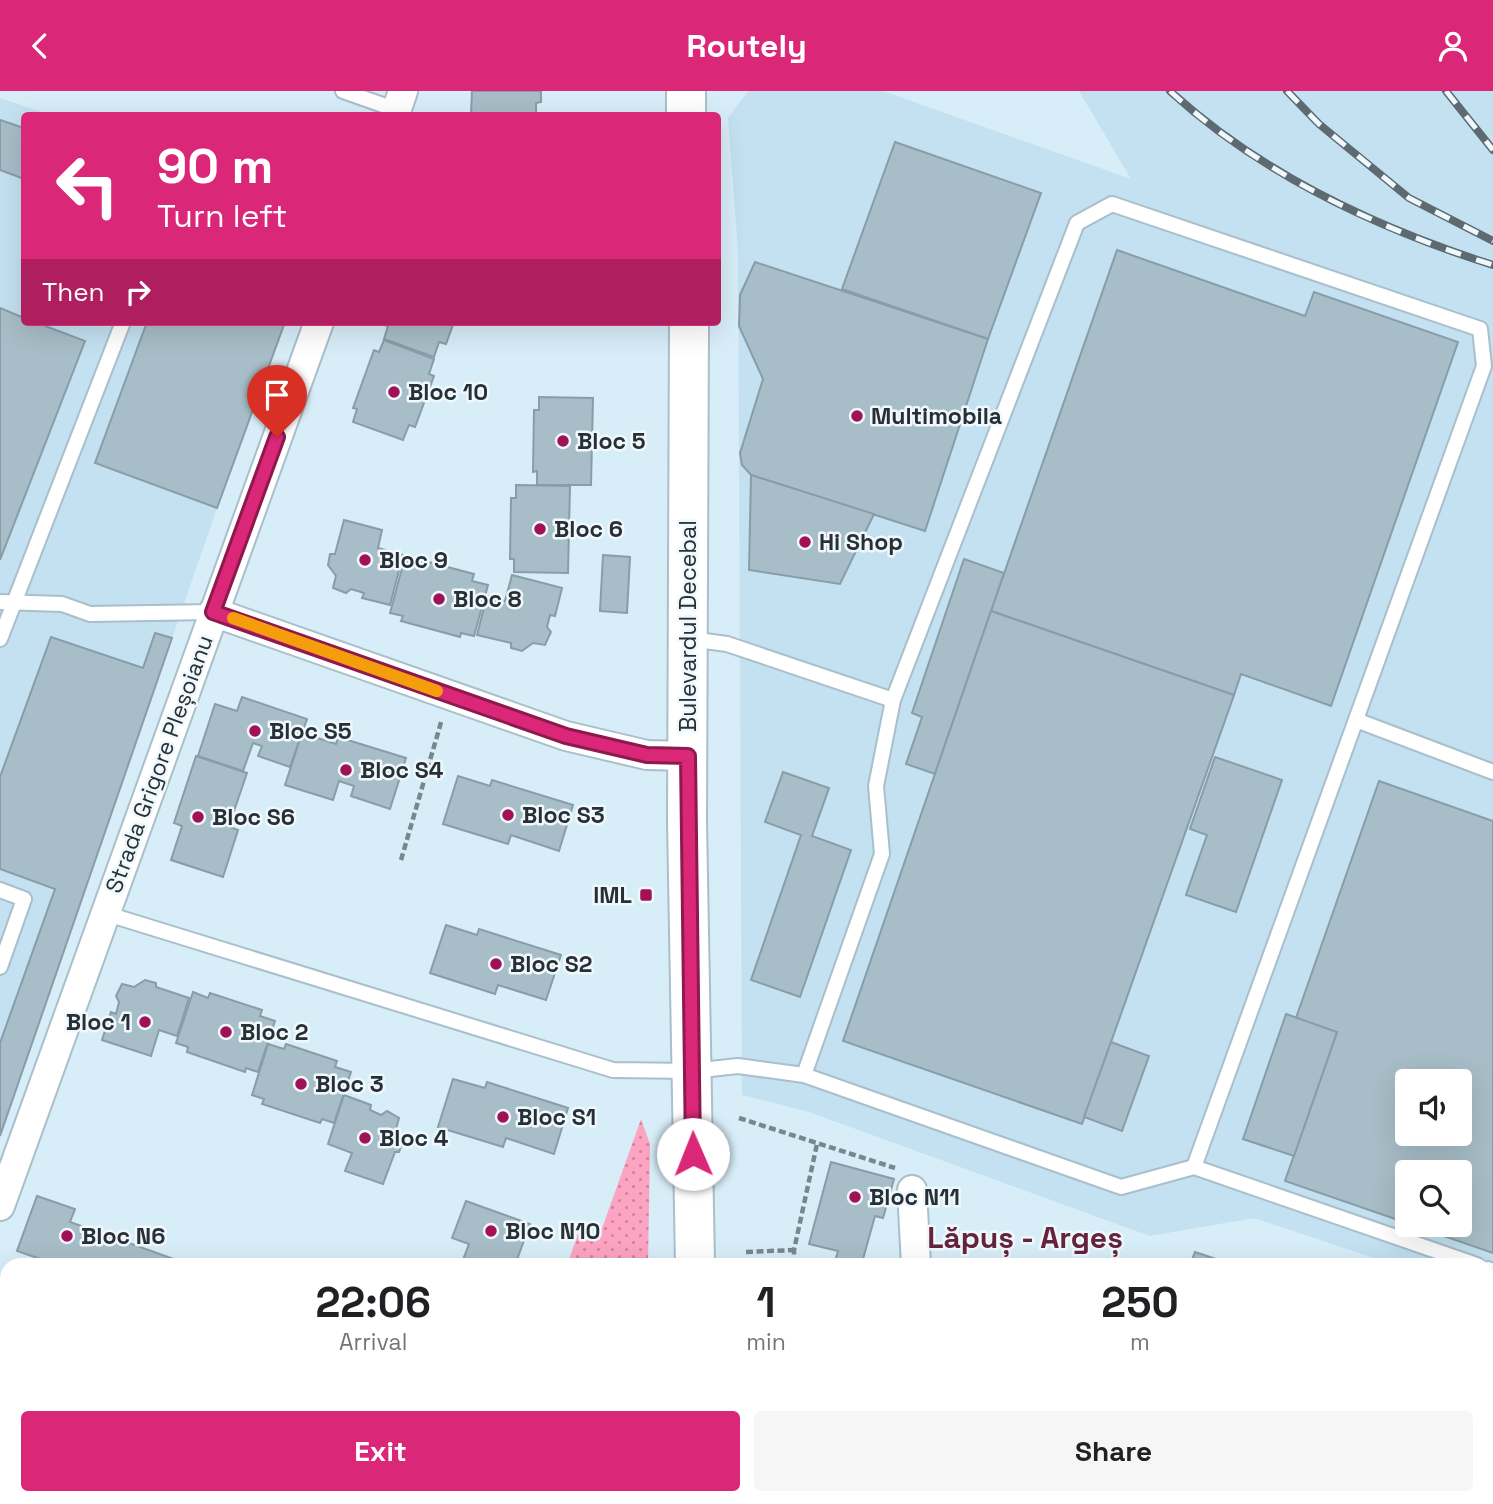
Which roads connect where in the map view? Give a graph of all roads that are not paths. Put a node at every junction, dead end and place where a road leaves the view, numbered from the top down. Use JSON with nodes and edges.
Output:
{"nodes":[{"id":1,"x":343,"y":91,"type":"edge"},
{"id":2,"x":686,"y":91,"type":"edge"},
{"id":3,"x":398,"y":105,"type":"edge"},
{"id":4,"x":686,"y":112,"type":"edge"},
{"id":5,"x":121,"y":326,"type":"edge"},
{"id":6,"x":317,"y":326,"type":"edge"},
{"id":7,"x":689,"y":326,"type":"edge"},
{"id":8,"x":7,"y":602,"type":"edge"},
{"id":9,"x":213,"y":612,"type":"junction"},
{"id":10,"x":0,"y":639,"type":"edge"},
{"id":11,"x":688,"y":639,"type":"junction"},
{"id":12,"x":893,"y":700,"type":"junction"},
{"id":13,"x":1356,"y":720,"type":"junction"},
{"id":14,"x":688,"y":756,"type":"junction"},
{"id":15,"x":1493,"y":772,"type":"edge"},
{"id":16,"x":0,"y":890,"type":"edge"},
{"id":17,"x":104,"y":913,"type":"junction"},
{"id":18,"x":0,"y":967,"type":"edge"},
{"id":19,"x":692,"y":1071,"type":"junction"},
{"id":20,"x":804,"y":1075,"type":"junction"},
{"id":21,"x":1194,"y":1167,"type":"junction"},
{"id":22,"x":912,"y":1190,"type":"road end"},
{"id":23,"x":0,"y":1206,"type":"edge"},
{"id":24,"x":695,"y":1258,"type":"edge"},
{"id":25,"x":916,"y":1258,"type":"edge"},
{"id":26,"x":1457,"y":1258,"type":"edge"}],
"edges":[{"from":1,"to":3,"type":"lane"},
{"from":2,"to":4,"type":"main road"},
{"from":5,"to":8,"type":"lane"},
{"from":6,"to":9,"type":"street","name":"Strada Grigore Pleșoianu"},
{"from":7,"to":11,"type":"main road","name":"Bulevardul Decebal"},
{"from":8,"to":9,"type":"lane"},
{"from":8,"to":10,"type":"lane"},
{"from":9,"to":14,"type":"street"},
{"from":9,"to":17,"type":"street","name":"Strada Grigore Pleșoianu"},
{"from":11,"to":12,"type":"lane"},
{"from":11,"to":14,"type":"main road","name":"Bulevardul Decebal"},
{"from":12,"to":13,"type":"lane"},
{"from":12,"to":20,"type":"lane"},
{"from":13,"to":15,"type":"lane"},
{"from":13,"to":21,"type":"lane"},
{"from":14,"to":19,"type":"main road","name":"Bulevardul Decebal"},
{"from":16,"to":18,"type":"lane"},
{"from":17,"to":19,"type":"lane"},
{"from":17,"to":23,"type":"street","name":"Strada Grigore Pleșoianu"},
{"from":19,"to":20,"type":"lane"},
{"from":19,"to":24,"type":"main road","name":"Bulevardul Decebal"},
{"from":20,"to":21,"type":"lane"},
{"from":21,"to":26,"type":"lane"},
{"from":22,"to":25,"type":"street"}]}
